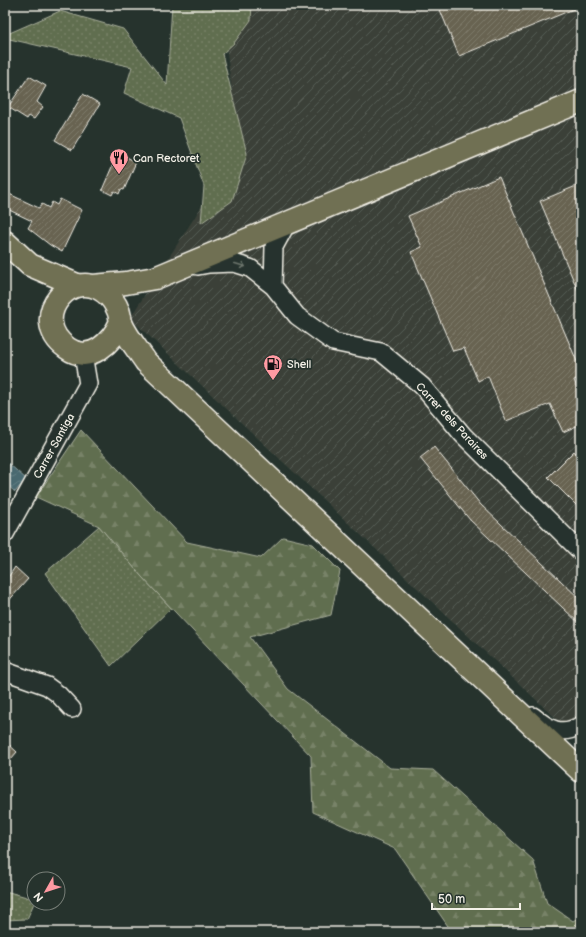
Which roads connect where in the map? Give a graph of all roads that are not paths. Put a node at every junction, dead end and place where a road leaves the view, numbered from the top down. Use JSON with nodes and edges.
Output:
{"nodes":[{"id":1,"x":581,"y":101,"type":"edge"},
{"id":2,"x":287,"y":223,"type":"junction"},
{"id":3,"x":5,"y":242,"type":"edge"},
{"id":4,"x":30,"y":265,"type":"junction"},
{"id":5,"x":164,"y":274,"type":"junction"},
{"id":6,"x":85,"y":286,"type":"junction"},
{"id":7,"x":272,"y":286,"type":"junction"},
{"id":8,"x":53,"y":307,"type":"junction"},
{"id":9,"x":121,"y":320,"type":"junction"},
{"id":10,"x":92,"y":351,"type":"junction"},
{"id":11,"x":146,"y":362,"type":"junction"},
{"id":12,"x":5,"y":534,"type":"edge"},
{"id":13,"x":581,"y":552,"type":"edge"},
{"id":14,"x":5,"y":671,"type":"edge"},
{"id":15,"x":485,"y":681,"type":"junction"},
{"id":16,"x":72,"y":709,"type":"dead end"},
{"id":17,"x":581,"y":725,"type":"edge"},
{"id":18,"x":581,"y":771,"type":"edge"}],
"edges":[{"from":1,"to":2,"type":"main road"},
{"from":2,"to":5,"type":"main road"},
{"from":2,"to":7,"type":"street"},
{"from":3,"to":4,"type":"main road"},
{"from":4,"to":6,"type":"main road"},
{"from":4,"to":8,"type":"main road"},
{"from":5,"to":6,"type":"main road"},
{"from":5,"to":7,"type":"street","name":"Carrer dels Paraires","one_way":true},
{"from":5,"to":9,"type":"main road"},
{"from":6,"to":8,"type":"main road"},
{"from":6,"to":9,"type":"main road"},
{"from":7,"to":13,"type":"street","name":"Carrer dels Paraires"},
{"from":8,"to":10,"type":"main road"},
{"from":9,"to":10,"type":"main road"},
{"from":9,"to":11,"type":"main road"},
{"from":10,"to":11,"type":"main road"},
{"from":10,"to":12,"type":"street","name":"Carrer Santiga"},
{"from":11,"to":15,"type":"main road"},
{"from":14,"to":16,"type":"street"},
{"from":15,"to":17,"type":"street"},
{"from":15,"to":18,"type":"main road"}]}
